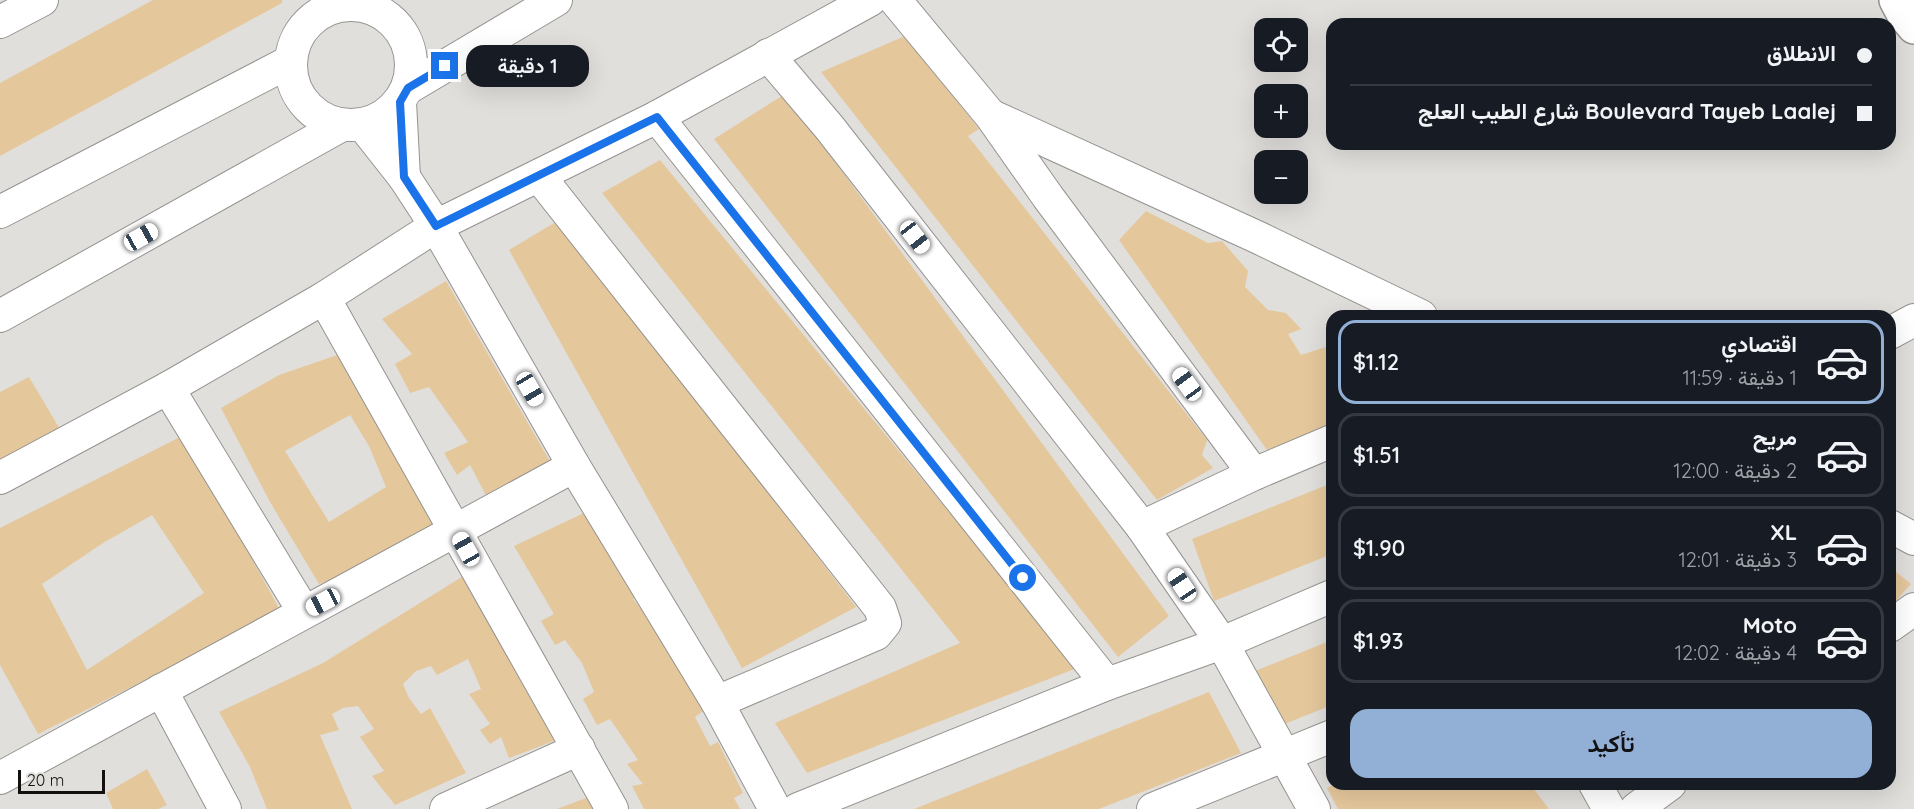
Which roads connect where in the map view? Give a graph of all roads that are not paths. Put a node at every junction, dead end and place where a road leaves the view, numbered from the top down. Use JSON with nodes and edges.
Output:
{"nodes":[{"id":1,"x":556,"y":0,"type":"edge"},
{"id":2,"x":870,"y":0,"type":"edge"},
{"id":3,"x":895,"y":0,"type":"edge"},
{"id":4,"x":1896,"y":0,"type":"edge"},
{"id":5,"x":39,"y":1,"type":"edge"},
{"id":6,"x":367,"y":4,"type":"edge"},
{"id":7,"x":301,"y":13,"type":"edge"},
{"id":8,"x":0,"y":21,"type":"edge"},
{"id":9,"x":1914,"y":27,"type":"edge"},
{"id":10,"x":768,"y":55,"type":"junction"},
{"id":11,"x":291,"y":61,"type":"junction"},
{"id":12,"x":404,"y":95,"type":"junction"},
{"id":13,"x":991,"y":116,"type":"junction"},
{"id":14,"x":657,"y":117,"type":"junction"},
{"id":15,"x":352,"y":125,"type":"junction"},
{"id":16,"x":539,"y":176,"type":"junction"},
{"id":17,"x":404,"y":177,"type":"junction"},
{"id":18,"x":0,"y":212,"type":"edge"},
{"id":19,"x":436,"y":226,"type":"junction"},
{"id":20,"x":324,"y":298,"type":"junction"},
{"id":21,"x":1409,"y":310,"type":"edge"},
{"id":22,"x":0,"y":315,"type":"edge"},
{"id":23,"x":1914,"y":320,"type":"edge"},
{"id":24,"x":1896,"y":330,"type":"edge"},
{"id":25,"x":168,"y":388,"type":"junction"},
{"id":26,"x":1326,"y":444,"type":"edge"},
{"id":27,"x":574,"y":466,"type":"junction"},
{"id":28,"x":1254,"y":474,"type":"junction"},
{"id":29,"x":0,"y":478,"type":"edge"},
{"id":30,"x":1142,"y":527,"type":"junction"},
{"id":31,"x":1896,"y":529,"type":"edge"},
{"id":32,"x":456,"y":531,"type":"junction"},
{"id":33,"x":1914,"y":538,"type":"edge"},
{"id":34,"x":1326,"y":599,"type":"edge"},
{"id":35,"x":1914,"y":609,"type":"edge"},
{"id":36,"x":304,"y":612,"type":"junction"},
{"id":37,"x":1896,"y":622,"type":"edge"},
{"id":38,"x":1222,"y":643,"type":"junction"},
{"id":39,"x":1107,"y":684,"type":"junction"},
{"id":40,"x":160,"y":690,"type":"junction"},
{"id":41,"x":717,"y":702,"type":"junction"},
{"id":42,"x":1326,"y":738,"type":"edge"},
{"id":43,"x":579,"y":749,"type":"junction"},
{"id":44,"x":1284,"y":755,"type":"junction"},
{"id":45,"x":3,"y":770,"type":"edge"},
{"id":46,"x":1598,"y":790,"type":"edge"},
{"id":47,"x":1662,"y":790,"type":"edge"},
{"id":48,"x":225,"y":809,"type":"edge"},
{"id":49,"x":446,"y":809,"type":"edge"},
{"id":50,"x":612,"y":809,"type":"edge"},
{"id":51,"x":775,"y":809,"type":"edge"},
{"id":52,"x":798,"y":809,"type":"edge"},
{"id":53,"x":1154,"y":809,"type":"edge"},
{"id":54,"x":1314,"y":809,"type":"edge"},
{"id":55,"x":1609,"y":809,"type":"edge"},
{"id":56,"x":1636,"y":809,"type":"edge"}],
"edges":[{"from":1,"to":12,"type":"street"},
{"from":2,"to":10,"type":"street"},
{"from":3,"to":13,"type":"street"},
{"from":4,"to":9,"type":"street"},
{"from":5,"to":8,"type":"street"},
{"from":6,"to":7,"type":"street"},
{"from":6,"to":12,"type":"street"},
{"from":7,"to":11,"type":"street"},
{"from":10,"to":14,"type":"street"},
{"from":10,"to":30,"type":"street"},
{"from":11,"to":15,"type":"street"},
{"from":11,"to":18,"type":"street"},
{"from":12,"to":15,"type":"street"},
{"from":12,"to":17,"type":"street"},
{"from":13,"to":21,"type":"street"},
{"from":13,"to":28,"type":"street"},
{"from":14,"to":16,"type":"street"},
{"from":14,"to":39,"type":"street"},
{"from":15,"to":17,"type":"street"},
{"from":15,"to":22,"type":"street"},
{"from":16,"to":19,"type":"street"},
{"from":16,"to":41,"type":"street"},
{"from":17,"to":19,"type":"street"},
{"from":19,"to":20,"type":"street"},
{"from":19,"to":27,"type":"street"},
{"from":20,"to":25,"type":"street"},
{"from":20,"to":32,"type":"street"},
{"from":23,"to":24,"type":"street"},
{"from":25,"to":29,"type":"street"},
{"from":25,"to":36,"type":"street"},
{"from":26,"to":28,"type":"street"},
{"from":27,"to":32,"type":"street"},
{"from":27,"to":41,"type":"street"},
{"from":28,"to":30,"type":"street"},
{"from":30,"to":38,"type":"street"},
{"from":31,"to":33,"type":"street"},
{"from":32,"to":36,"type":"street"},
{"from":32,"to":43,"type":"street"},
{"from":34,"to":38,"type":"street"},
{"from":35,"to":37,"type":"street"},
{"from":36,"to":40,"type":"street"},
{"from":38,"to":39,"type":"street"},
{"from":38,"to":44,"type":"street"},
{"from":39,"to":52,"type":"street"},
{"from":40,"to":45,"type":"street"},
{"from":40,"to":48,"type":"street"},
{"from":41,"to":51,"type":"street"},
{"from":42,"to":44,"type":"street"},
{"from":43,"to":49,"type":"street"},
{"from":43,"to":50,"type":"street"},
{"from":44,"to":53,"type":"street"},
{"from":44,"to":54,"type":"street"},
{"from":46,"to":55,"type":"street"},
{"from":47,"to":56,"type":"street"}]}
